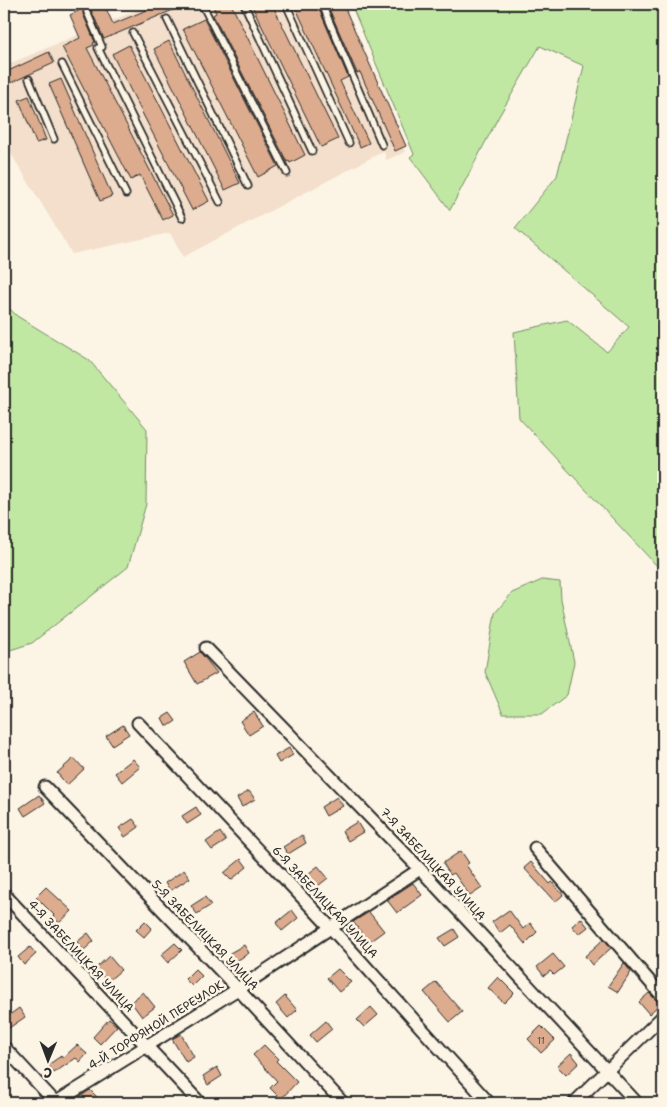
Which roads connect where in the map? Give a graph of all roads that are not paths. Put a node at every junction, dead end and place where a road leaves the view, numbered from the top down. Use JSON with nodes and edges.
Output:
{"nodes":[{"id":1,"x":202,"y":4,"type":"edge"},
{"id":2,"x":244,"y":4,"type":"edge"},
{"id":3,"x":286,"y":4,"type":"edge"},
{"id":4,"x":322,"y":4,"type":"edge"},
{"id":5,"x":87,"y":12,"type":"dead end"},
{"id":6,"x":167,"y":19,"type":"dead end"},
{"id":7,"x":133,"y":34,"type":"dead end"},
{"id":8,"x":62,"y":64,"type":"dead end"},
{"id":9,"x":30,"y":78,"type":"dead end"},
{"id":10,"x":54,"y":139,"type":"dead end"},
{"id":11,"x":349,"y":143,"type":"dead end"},
{"id":12,"x":382,"y":145,"type":"dead end"},
{"id":13,"x":312,"y":151,"type":"dead end"},
{"id":14,"x":287,"y":174,"type":"dead end"},
{"id":15,"x":248,"y":186,"type":"dead end"},
{"id":16,"x":126,"y":194,"type":"dead end"},
{"id":17,"x":220,"y":202,"type":"dead end"},
{"id":18,"x":182,"y":218,"type":"dead end"},
{"id":19,"x":206,"y":648,"type":"dead end"},
{"id":20,"x":138,"y":723,"type":"dead end"},
{"id":21,"x":44,"y":788,"type":"dead end"},
{"id":22,"x":534,"y":848,"type":"dead end"},
{"id":23,"x":420,"y":869,"type":"junction"},
{"id":24,"x":4,"y":894,"type":"edge"},
{"id":25,"x":331,"y":928,"type":"junction"},
{"id":26,"x":238,"y":989,"type":"junction"},
{"id":27,"x":663,"y":997,"type":"edge"},
{"id":28,"x":663,"y":1016,"type":"edge"},
{"id":29,"x":4,"y":1047,"type":"edge"},
{"id":30,"x":148,"y":1047,"type":"junction"},
{"id":31,"x":607,"y":1072,"type":"junction"},
{"id":32,"x":56,"y":1103,"type":"edge"},
{"id":33,"x":200,"y":1103,"type":"edge"},
{"id":34,"x":343,"y":1103,"type":"edge"},
{"id":35,"x":490,"y":1103,"type":"edge"},
{"id":36,"x":574,"y":1103,"type":"edge"},
{"id":37,"x":636,"y":1103,"type":"edge"}],
"edges":[{"from":1,"to":14,"type":"lane"},
{"from":2,"to":13,"type":"lane"},
{"from":3,"to":11,"type":"lane"},
{"from":4,"to":12,"type":"lane"},
{"from":5,"to":18,"type":"lane"},
{"from":6,"to":15,"type":"lane"},
{"from":7,"to":17,"type":"lane"},
{"from":8,"to":16,"type":"lane"},
{"from":9,"to":10,"type":"lane"},
{"from":19,"to":23,"type":"street","name":"7-Я ЗАБЕЛИЦКАЯ УЛИЦА"},
{"from":20,"to":25,"type":"street","name":"6-Я ЗАБЕЛИЦКАЯ УЛИЦА"},
{"from":21,"to":26,"type":"street","name":"5-Я ЗАБЕЛИЦКАЯ УЛИЦА"},
{"from":22,"to":27,"type":"street"},
{"from":23,"to":25,"type":"street","name":"4-Й ТОРФЯНОЙ ПЕРЕУЛОК"},
{"from":23,"to":31,"type":"street","name":"7-Я ЗАБЕЛИЦКАЯ УЛИЦА"},
{"from":24,"to":30,"type":"street","name":"4-Я ЗАБЕЛИЦКАЯ УЛИЦА"},
{"from":25,"to":26,"type":"street","name":"4-Й ТОРФЯНОЙ ПЕРЕУЛОК"},
{"from":25,"to":35,"type":"street","name":"6-Я ЗАБЕЛИЦКАЯ УЛИЦА"},
{"from":26,"to":30,"type":"street","name":"4-Й ТОРФЯНОЙ ПЕРЕУЛОК"},
{"from":26,"to":34,"type":"street","name":"5-Я ЗАБЕЛИЦКАЯ УЛИЦА"},
{"from":28,"to":31,"type":"street"},
{"from":29,"to":32,"type":"street"},
{"from":30,"to":32,"type":"street","name":"4-Й ТОРФЯНОЙ ПЕРЕУЛОК"},
{"from":30,"to":33,"type":"street","name":"4-Я ЗАБЕЛИЦКАЯ УЛИЦА"},
{"from":31,"to":36,"type":"street"},
{"from":31,"to":37,"type":"street","name":"7-Я ЗАБЕЛИЦКАЯ УЛИЦА"}]}
